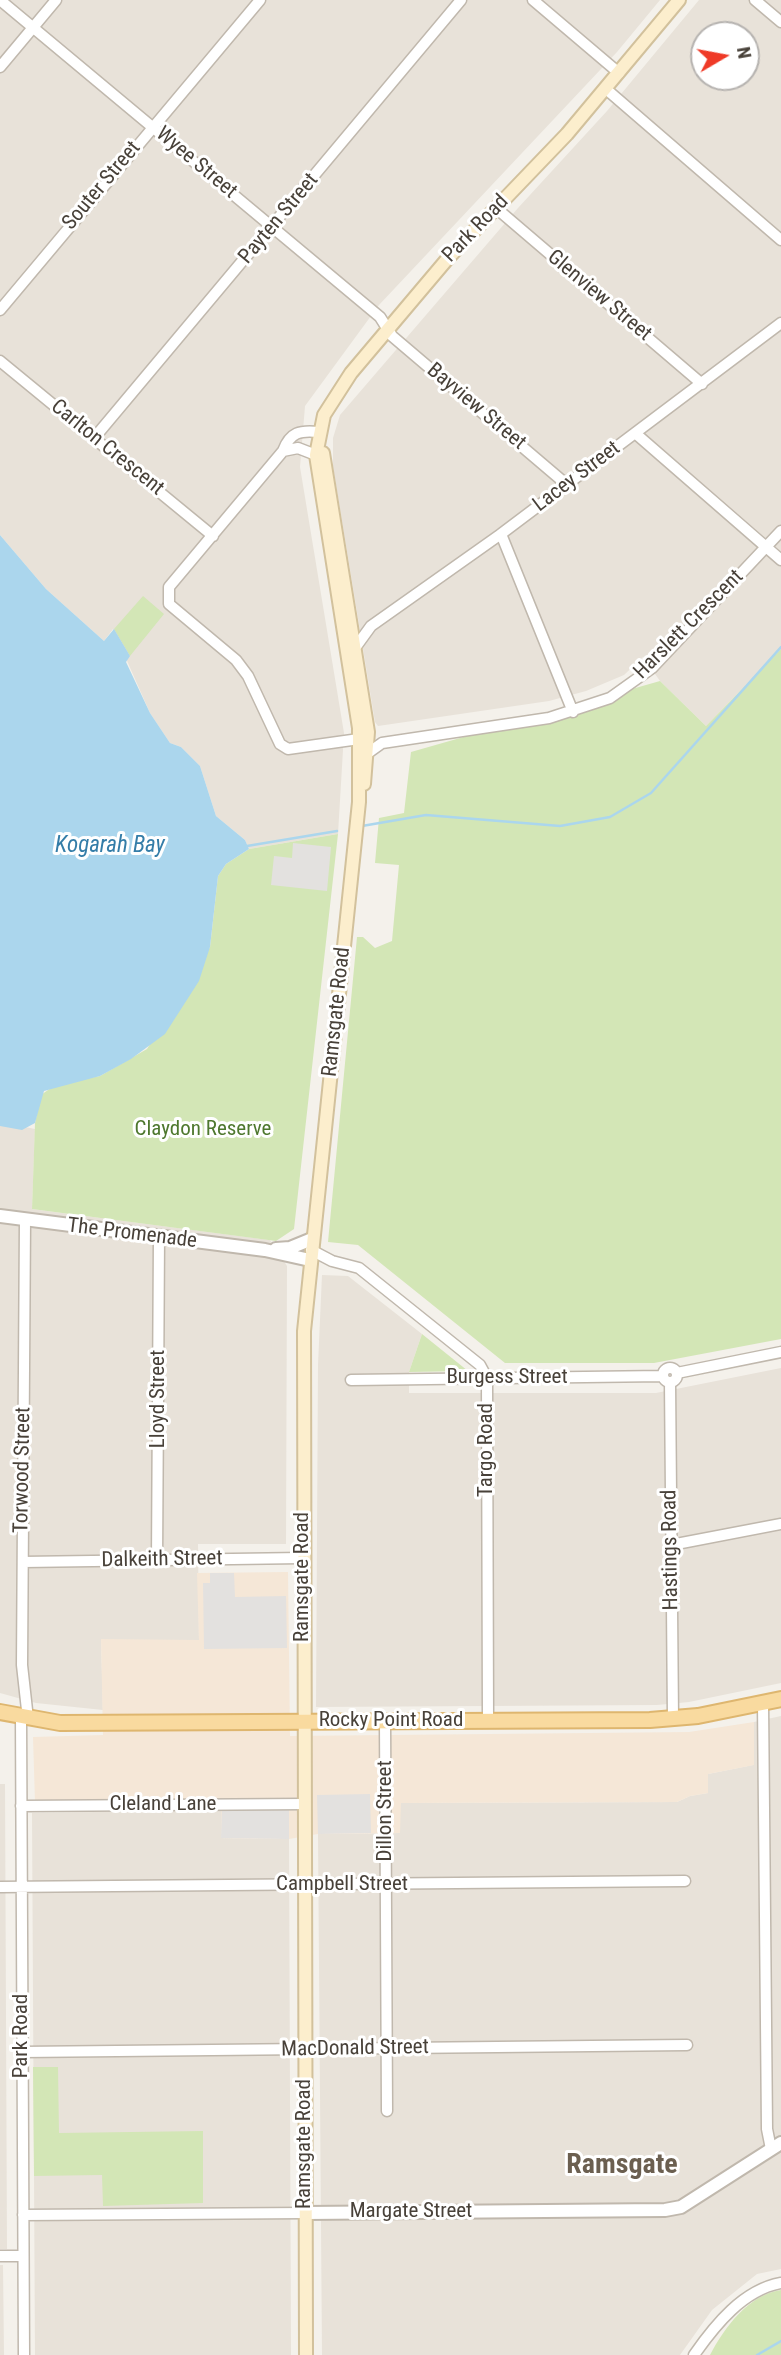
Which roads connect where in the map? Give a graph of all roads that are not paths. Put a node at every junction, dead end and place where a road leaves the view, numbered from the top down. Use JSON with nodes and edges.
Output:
{"nodes":[{"id":1,"x":1,"y":0,"type":"edge"},
{"id":2,"x":56,"y":0,"type":"edge"},
{"id":3,"x":260,"y":0,"type":"edge"},
{"id":4,"x":461,"y":0,"type":"edge"},
{"id":5,"x":533,"y":0,"type":"edge"},
{"id":6,"x":679,"y":0,"type":"edge"},
{"id":7,"x":755,"y":0,"type":"edge"},
{"id":8,"x":781,"y":22,"type":"edge"},
{"id":9,"x":33,"y":28,"type":"junction"},
{"id":10,"x":0,"y":67,"type":"edge"},
{"id":11,"x":619,"y":73,"type":"junction"},
{"id":12,"x":606,"y":89,"type":"junction"},
{"id":13,"x":152,"y":126,"type":"junction"},
{"id":14,"x":496,"y":208,"type":"junction"},
{"id":15,"x":272,"y":226,"type":"junction"},
{"id":16,"x":781,"y":240,"type":"edge"},
{"id":17,"x":0,"y":310,"type":"edge"},
{"id":18,"x":781,"y":323,"type":"edge"},
{"id":19,"x":387,"y":328,"type":"junction"},
{"id":20,"x":0,"y":361,"type":"edge"},
{"id":21,"x":702,"y":384,"type":"junction"},
{"id":22,"x":319,"y":432,"type":"junction"},
{"id":23,"x":635,"y":433,"type":"junction"},
{"id":24,"x":96,"y":437,"type":"junction"},
{"id":25,"x":283,"y":451,"type":"junction"},
{"id":26,"x":316,"y":455,"type":"junction"},
{"id":27,"x":566,"y":484,"type":"junction"},
{"id":28,"x":781,"y":531,"type":"edge"},
{"id":29,"x":501,"y":534,"type":"junction"},
{"id":30,"x":213,"y":536,"type":"junction"},
{"id":31,"x":765,"y":547,"type":"junction"},
{"id":32,"x":781,"y":560,"type":"edge"},
{"id":33,"x":351,"y":622,"type":"junction"},
{"id":34,"x":371,"y":626,"type":"junction"},
{"id":35,"x":355,"y":648,"type":"junction"},
{"id":36,"x":573,"y":712,"type":"junction"},
{"id":37,"x":364,"y":735,"type":"junction"},
{"id":38,"x":382,"y":743,"type":"junction"},
{"id":39,"x":368,"y":753,"type":"junction"},
{"id":40,"x":359,"y":802,"type":"junction"},
{"id":41,"x":0,"y":1216,"type":"edge"},
{"id":42,"x":25,"y":1220,"type":"junction"},
{"id":43,"x":159,"y":1237,"type":"junction"},
{"id":44,"x":265,"y":1250,"type":"junction"},
{"id":45,"x":311,"y":1255,"type":"junction"},
{"id":46,"x":332,"y":1261,"type":"junction"},
{"id":47,"x":781,"y":1352,"type":"edge"},
{"id":48,"x":487,"y":1378,"type":"junction"},
{"id":49,"x":666,"y":1379,"type":"junction"},
{"id":50,"x":351,"y":1380,"type":"dead end"},
{"id":51,"x":781,"y":1524,"type":"edge"},
{"id":52,"x":671,"y":1545,"type":"junction"},
{"id":53,"x":302,"y":1558,"type":"junction"},
{"id":54,"x":158,"y":1560,"type":"junction"},
{"id":55,"x":23,"y":1562,"type":"junction"},
{"id":56,"x":781,"y":1699,"type":"edge"},
{"id":57,"x":764,"y":1703,"type":"junction"},
{"id":58,"x":0,"y":1712,"type":"edge"},
{"id":59,"x":24,"y":1718,"type":"junction"},
{"id":60,"x":673,"y":1718,"type":"junction"},
{"id":61,"x":488,"y":1720,"type":"junction"},
{"id":62,"x":303,"y":1721,"type":"junction"},
{"id":63,"x":385,"y":1721,"type":"junction"},
{"id":64,"x":303,"y":1804,"type":"junction"},
{"id":65,"x":22,"y":1806,"type":"junction"},
{"id":66,"x":685,"y":1881,"type":"dead end"},
{"id":67,"x":304,"y":1885,"type":"junction"},
{"id":68,"x":386,"y":1885,"type":"junction"},
{"id":69,"x":0,"y":1887,"type":"edge"},
{"id":70,"x":22,"y":1887,"type":"junction"},
{"id":71,"x":687,"y":2045,"type":"dead end"},
{"id":72,"x":304,"y":2049,"type":"junction"},
{"id":73,"x":387,"y":2049,"type":"junction"},
{"id":74,"x":22,"y":2052,"type":"junction"},
{"id":75,"x":387,"y":2111,"type":"dead end"},
{"id":76,"x":776,"y":2146,"type":"edge"},
{"id":77,"x":305,"y":2213,"type":"junction"},
{"id":78,"x":23,"y":2215,"type":"junction"},
{"id":79,"x":0,"y":2256,"type":"edge"},
{"id":80,"x":23,"y":2256,"type":"junction"},
{"id":81,"x":781,"y":2283,"type":"edge"},
{"id":82,"x":24,"y":2355,"type":"edge"},
{"id":83,"x":306,"y":2355,"type":"edge"},
{"id":84,"x":694,"y":2355,"type":"edge"}],
"edges":[{"from":1,"to":9,"type":"street","name":"Wyee Street"},
{"from":2,"to":9,"type":"street"},
{"from":3,"to":13,"type":"street","name":"Souter Street"},
{"from":4,"to":15,"type":"street","name":"Payten Street"},
{"from":5,"to":11,"type":"street"},
{"from":6,"to":11,"type":"main road","name":"Park Road"},
{"from":7,"to":8,"type":"street"},
{"from":9,"to":10,"type":"street"},
{"from":9,"to":13,"type":"street","name":"Wyee Street"},
{"from":11,"to":12,"type":"main road","name":"Park Road"},
{"from":12,"to":14,"type":"main road","name":"Park Road"},
{"from":12,"to":16,"type":"street"},
{"from":13,"to":15,"type":"street","name":"Wyee Street"},
{"from":13,"to":17,"type":"street","name":"Souter Street"},
{"from":14,"to":19,"type":"main road","name":"Park Road"},
{"from":14,"to":21,"type":"street","name":"Glenview Street"},
{"from":15,"to":19,"type":"street","name":"Wyee Street"},
{"from":15,"to":24,"type":"street","name":"Payten Street"},
{"from":18,"to":21,"type":"street","name":"Lacey Street"},
{"from":19,"to":22,"type":"main road","name":"Park Road"},
{"from":19,"to":27,"type":"street","name":"Bayview Street"},
{"from":20,"to":24,"type":"street","name":"Carlton Crescent"},
{"from":21,"to":23,"type":"street","name":"Lacey Street"},
{"from":22,"to":25,"type":"street"},
{"from":22,"to":26,"type":"main road","name":"Ramsgate Road"},
{"from":22,"to":33,"type":"main road","name":"Ramsgate Road"},
{"from":23,"to":27,"type":"street","name":"Lacey Street"},
{"from":23,"to":31,"type":"street"},
{"from":24,"to":30,"type":"street","name":"Carlton Crescent"},
{"from":25,"to":26,"type":"street"},
{"from":25,"to":30,"type":"street"},
{"from":26,"to":37,"type":"main road","name":"Ramsgate Road"},
{"from":27,"to":29,"type":"street","name":"Lacey Street"},
{"from":28,"to":31,"type":"street","name":"Harslett Crescent"},
{"from":29,"to":34,"type":"street","name":"Lacey Street"},
{"from":29,"to":36,"type":"street"},
{"from":30,"to":37,"type":"street"},
{"from":31,"to":32,"type":"street"},
{"from":31,"to":36,"type":"street","name":"Harslett Crescent"},
{"from":33,"to":34,"type":"street"},
{"from":33,"to":35,"type":"main road","name":"Ramsgate Road"},
{"from":34,"to":35,"type":"street","name":"Lacey Street"},
{"from":35,"to":37,"type":"main road","name":"Ramsgate Road"},
{"from":36,"to":38,"type":"street","name":"Harslett Crescent"},
{"from":37,"to":38,"type":"street"},
{"from":37,"to":39,"type":"main road","name":"Ramsgate Road"},
{"from":37,"to":40,"type":"main road","name":"Ramsgate Road"},
{"from":38,"to":39,"type":"street","name":"Harslett Crescent"},
{"from":39,"to":40,"type":"main road","name":"Ramsgate Road"},
{"from":40,"to":45,"type":"main road","name":"Ramsgate Road"},
{"from":41,"to":42,"type":"street","name":"The Promenade"},
{"from":42,"to":43,"type":"street","name":"The Promenade"},
{"from":42,"to":55,"type":"street","name":"Torwood Street"},
{"from":43,"to":44,"type":"street","name":"The Promenade"},
{"from":43,"to":54,"type":"street","name":"Lloyd Street"},
{"from":44,"to":45,"type":"street","name":"The Promenade"},
{"from":44,"to":45,"type":"street","name":"The Promenade"},
{"from":45,"to":46,"type":"street"},
{"from":45,"to":46,"type":"street","name":"Targo Road"},
{"from":45,"to":53,"type":"main road","name":"Ramsgate Road"},
{"from":46,"to":48,"type":"street","name":"Targo Road"},
{"from":47,"to":49,"type":"street"},
{"from":48,"to":49,"type":"street","name":"Burgess Street"},
{"from":48,"to":50,"type":"street","name":"Burgess Street"},
{"from":48,"to":61,"type":"street","name":"Targo Road"},
{"from":49,"to":52,"type":"street","name":"Hastings Road"},
{"from":51,"to":52,"type":"street"},
{"from":52,"to":60,"type":"street","name":"Hastings Road"},
{"from":53,"to":54,"type":"street","name":"Dalkeith Street"},
{"from":53,"to":62,"type":"main road","name":"Ramsgate Road"},
{"from":54,"to":55,"type":"street","name":"Dalkeith Street"},
{"from":55,"to":59,"type":"street","name":"Torwood Street"},
{"from":56,"to":57,"type":"main road","name":"Rocky Point Road"},
{"from":57,"to":60,"type":"main road","name":"Rocky Point Road"},
{"from":57,"to":76,"type":"street"},
{"from":58,"to":59,"type":"main road","name":"Rocky Point Road"},
{"from":59,"to":62,"type":"main road","name":"Rocky Point Road"},
{"from":59,"to":65,"type":"street","name":"Park Road"},
{"from":60,"to":61,"type":"main road","name":"Rocky Point Road"},
{"from":61,"to":63,"type":"main road","name":"Rocky Point Road"},
{"from":62,"to":63,"type":"main road","name":"Rocky Point Road"},
{"from":62,"to":64,"type":"main road","name":"Ramsgate Road"},
{"from":63,"to":68,"type":"street","name":"Dillon Street"},
{"from":64,"to":65,"type":"street","name":"Cleland Lane"},
{"from":64,"to":67,"type":"main road","name":"Ramsgate Road"},
{"from":65,"to":70,"type":"street","name":"Park Road"},
{"from":66,"to":68,"type":"street","name":"Campbell Street"},
{"from":67,"to":68,"type":"street","name":"Campbell Street"},
{"from":67,"to":70,"type":"street","name":"Campbell Street"},
{"from":67,"to":72,"type":"main road","name":"Ramsgate Road"},
{"from":68,"to":73,"type":"street","name":"Dillon Street"},
{"from":69,"to":70,"type":"street","name":"Campbell Street"},
{"from":70,"to":74,"type":"street","name":"Park Road"},
{"from":71,"to":73,"type":"street","name":"MacDonald Street"},
{"from":72,"to":73,"type":"street","name":"MacDonald Street"},
{"from":72,"to":74,"type":"street","name":"MacDonald Street"},
{"from":72,"to":77,"type":"main road","name":"Ramsgate Road"},
{"from":73,"to":75,"type":"street","name":"Dillon Street"},
{"from":74,"to":78,"type":"street","name":"Park Road"},
{"from":76,"to":77,"type":"street","name":"Margate Street"},
{"from":77,"to":78,"type":"street","name":"Margate Street"},
{"from":77,"to":83,"type":"main road","name":"Ramsgate Road"},
{"from":78,"to":80,"type":"street","name":"Park Road"},
{"from":79,"to":80,"type":"street"},
{"from":80,"to":82,"type":"street","name":"Park Road"},
{"from":81,"to":84,"type":"street"}]}
